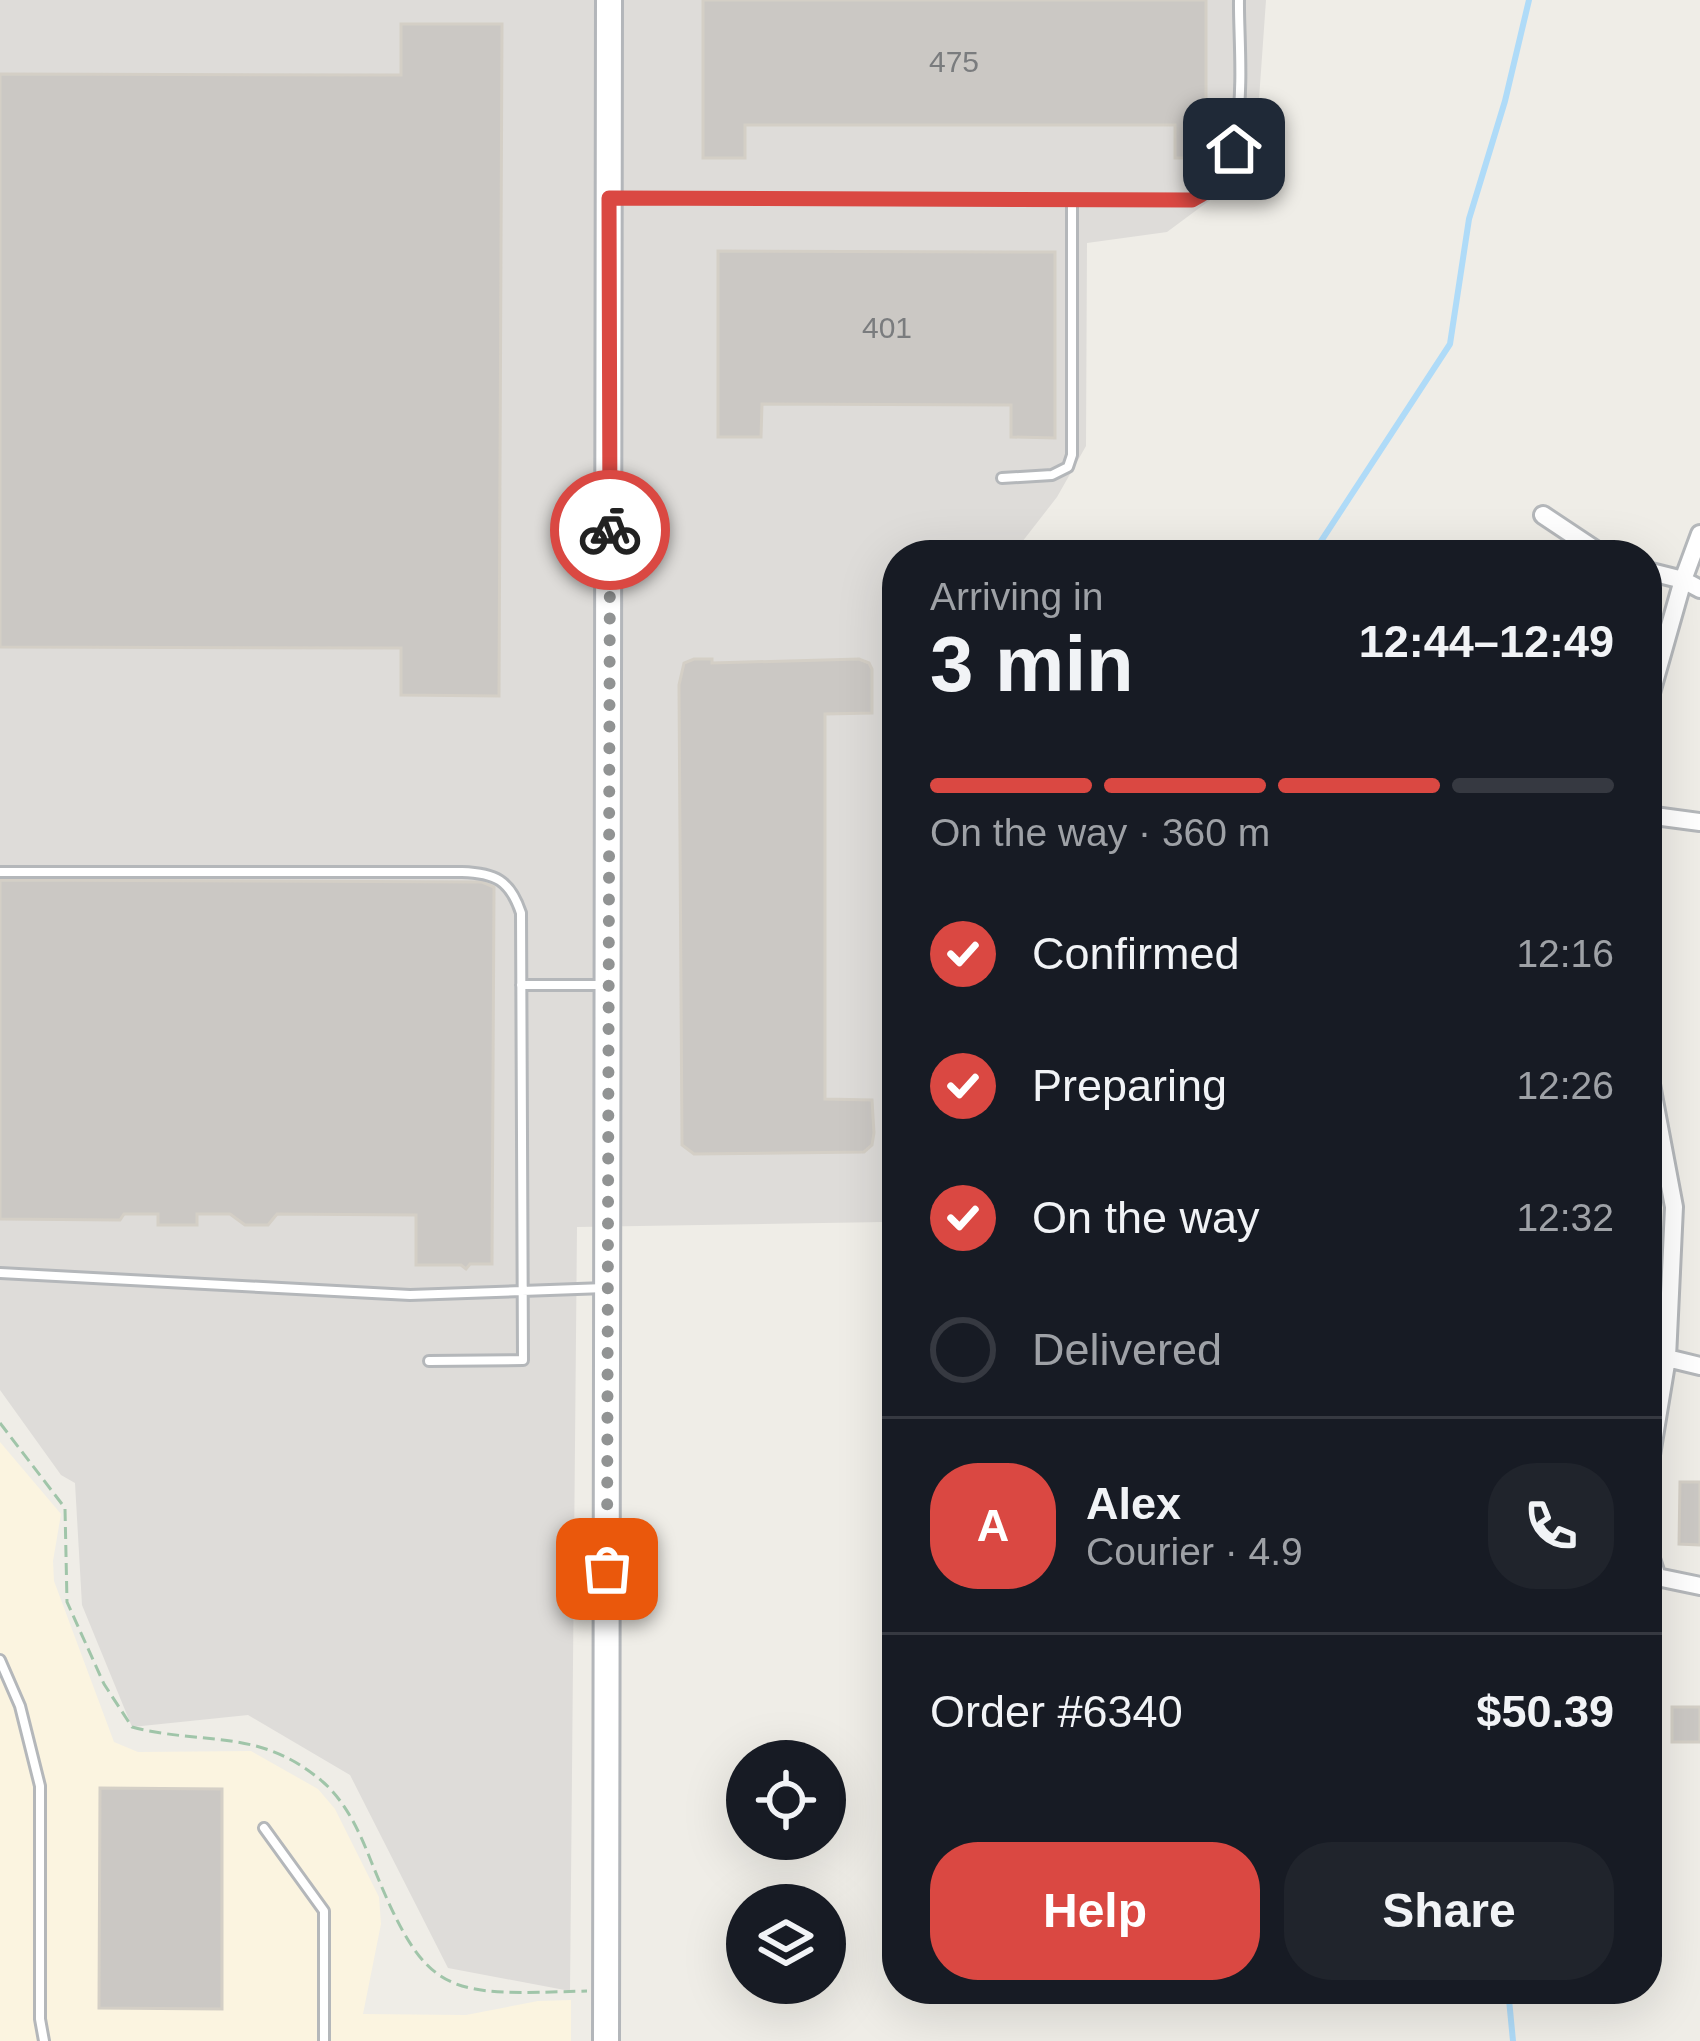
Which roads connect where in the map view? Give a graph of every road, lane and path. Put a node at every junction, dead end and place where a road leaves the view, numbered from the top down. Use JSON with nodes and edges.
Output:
{"nodes":[{"id":1,"x":609,"y":0,"type":"edge"},
{"id":2,"x":1239,"y":0,"type":"edge"},
{"id":3,"x":609,"y":198,"type":"junction"},
{"id":4,"x":1072,"y":201,"type":"junction"},
{"id":5,"x":1002,"y":478,"type":"dead end"},
{"id":6,"x":1544,"y":515,"type":"dead end"},
{"id":7,"x":1700,"y":534,"type":"edge"},
{"id":8,"x":1581,"y":540,"type":"edge"},
{"id":9,"x":1662,"y":575,"type":"edge"},
{"id":10,"x":1683,"y":580,"type":"junction"},
{"id":11,"x":1700,"y":589,"type":"edge"},
{"id":12,"x":1662,"y":654,"type":"edge"},
{"id":13,"x":1662,"y":817,"type":"edge"},
{"id":14,"x":1700,"y":822,"type":"edge"},
{"id":15,"x":0,"y":872,"type":"edge"},
{"id":16,"x":521,"y":985,"type":"junction"},
{"id":17,"x":608,"y":985,"type":"junction"},
{"id":18,"x":1662,"y":1143,"type":"edge"},
{"id":19,"x":0,"y":1273,"type":"edge"},
{"id":20,"x":607,"y":1288,"type":"junction"},
{"id":21,"x":524,"y":1292,"type":"junction"},
{"id":22,"x":1667,"y":1358,"type":"junction"},
{"id":23,"x":429,"y":1361,"type":"dead end"},
{"id":24,"x":1700,"y":1366,"type":"edge"},
{"id":25,"x":1662,"y":1388,"type":"edge"},
{"id":26,"x":0,"y":1423,"type":"edge"},
{"id":27,"x":1662,"y":1577,"type":"edge"},
{"id":28,"x":1700,"y":1586,"type":"edge"},
{"id":29,"x":0,"y":1660,"type":"edge"},
{"id":30,"x":264,"y":1828,"type":"dead end"},
{"id":31,"x":607,"y":1990,"type":"junction"},
{"id":32,"x":44,"y":2041,"type":"edge"},
{"id":33,"x":324,"y":2041,"type":"edge"},
{"id":34,"x":606,"y":2041,"type":"edge"}],
"edges":[{"from":1,"to":3,"type":"street"},
{"from":2,"to":4,"type":"lane"},
{"from":3,"to":4,"type":"lane"},
{"from":3,"to":17,"type":"street"},
{"from":4,"to":5,"type":"lane"},
{"from":6,"to":8,"type":"street"},
{"from":7,"to":10,"type":"street"},
{"from":9,"to":10,"type":"street"},
{"from":10,"to":11,"type":"street"},
{"from":10,"to":12,"type":"street"},
{"from":13,"to":14,"type":"street"},
{"from":15,"to":16,"type":"lane"},
{"from":16,"to":17,"type":"lane"},
{"from":16,"to":21,"type":"lane"},
{"from":17,"to":20,"type":"street"},
{"from":18,"to":22,"type":"street"},
{"from":19,"to":21,"type":"lane"},
{"from":20,"to":21,"type":"lane"},
{"from":20,"to":31,"type":"street"},
{"from":21,"to":23,"type":"lane"},
{"from":22,"to":24,"type":"street"},
{"from":22,"to":25,"type":"street"},
{"from":26,"to":31,"type":"path"},
{"from":27,"to":28,"type":"street"},
{"from":29,"to":32,"type":"lane"},
{"from":30,"to":33,"type":"lane"},
{"from":31,"to":34,"type":"street"}]}
